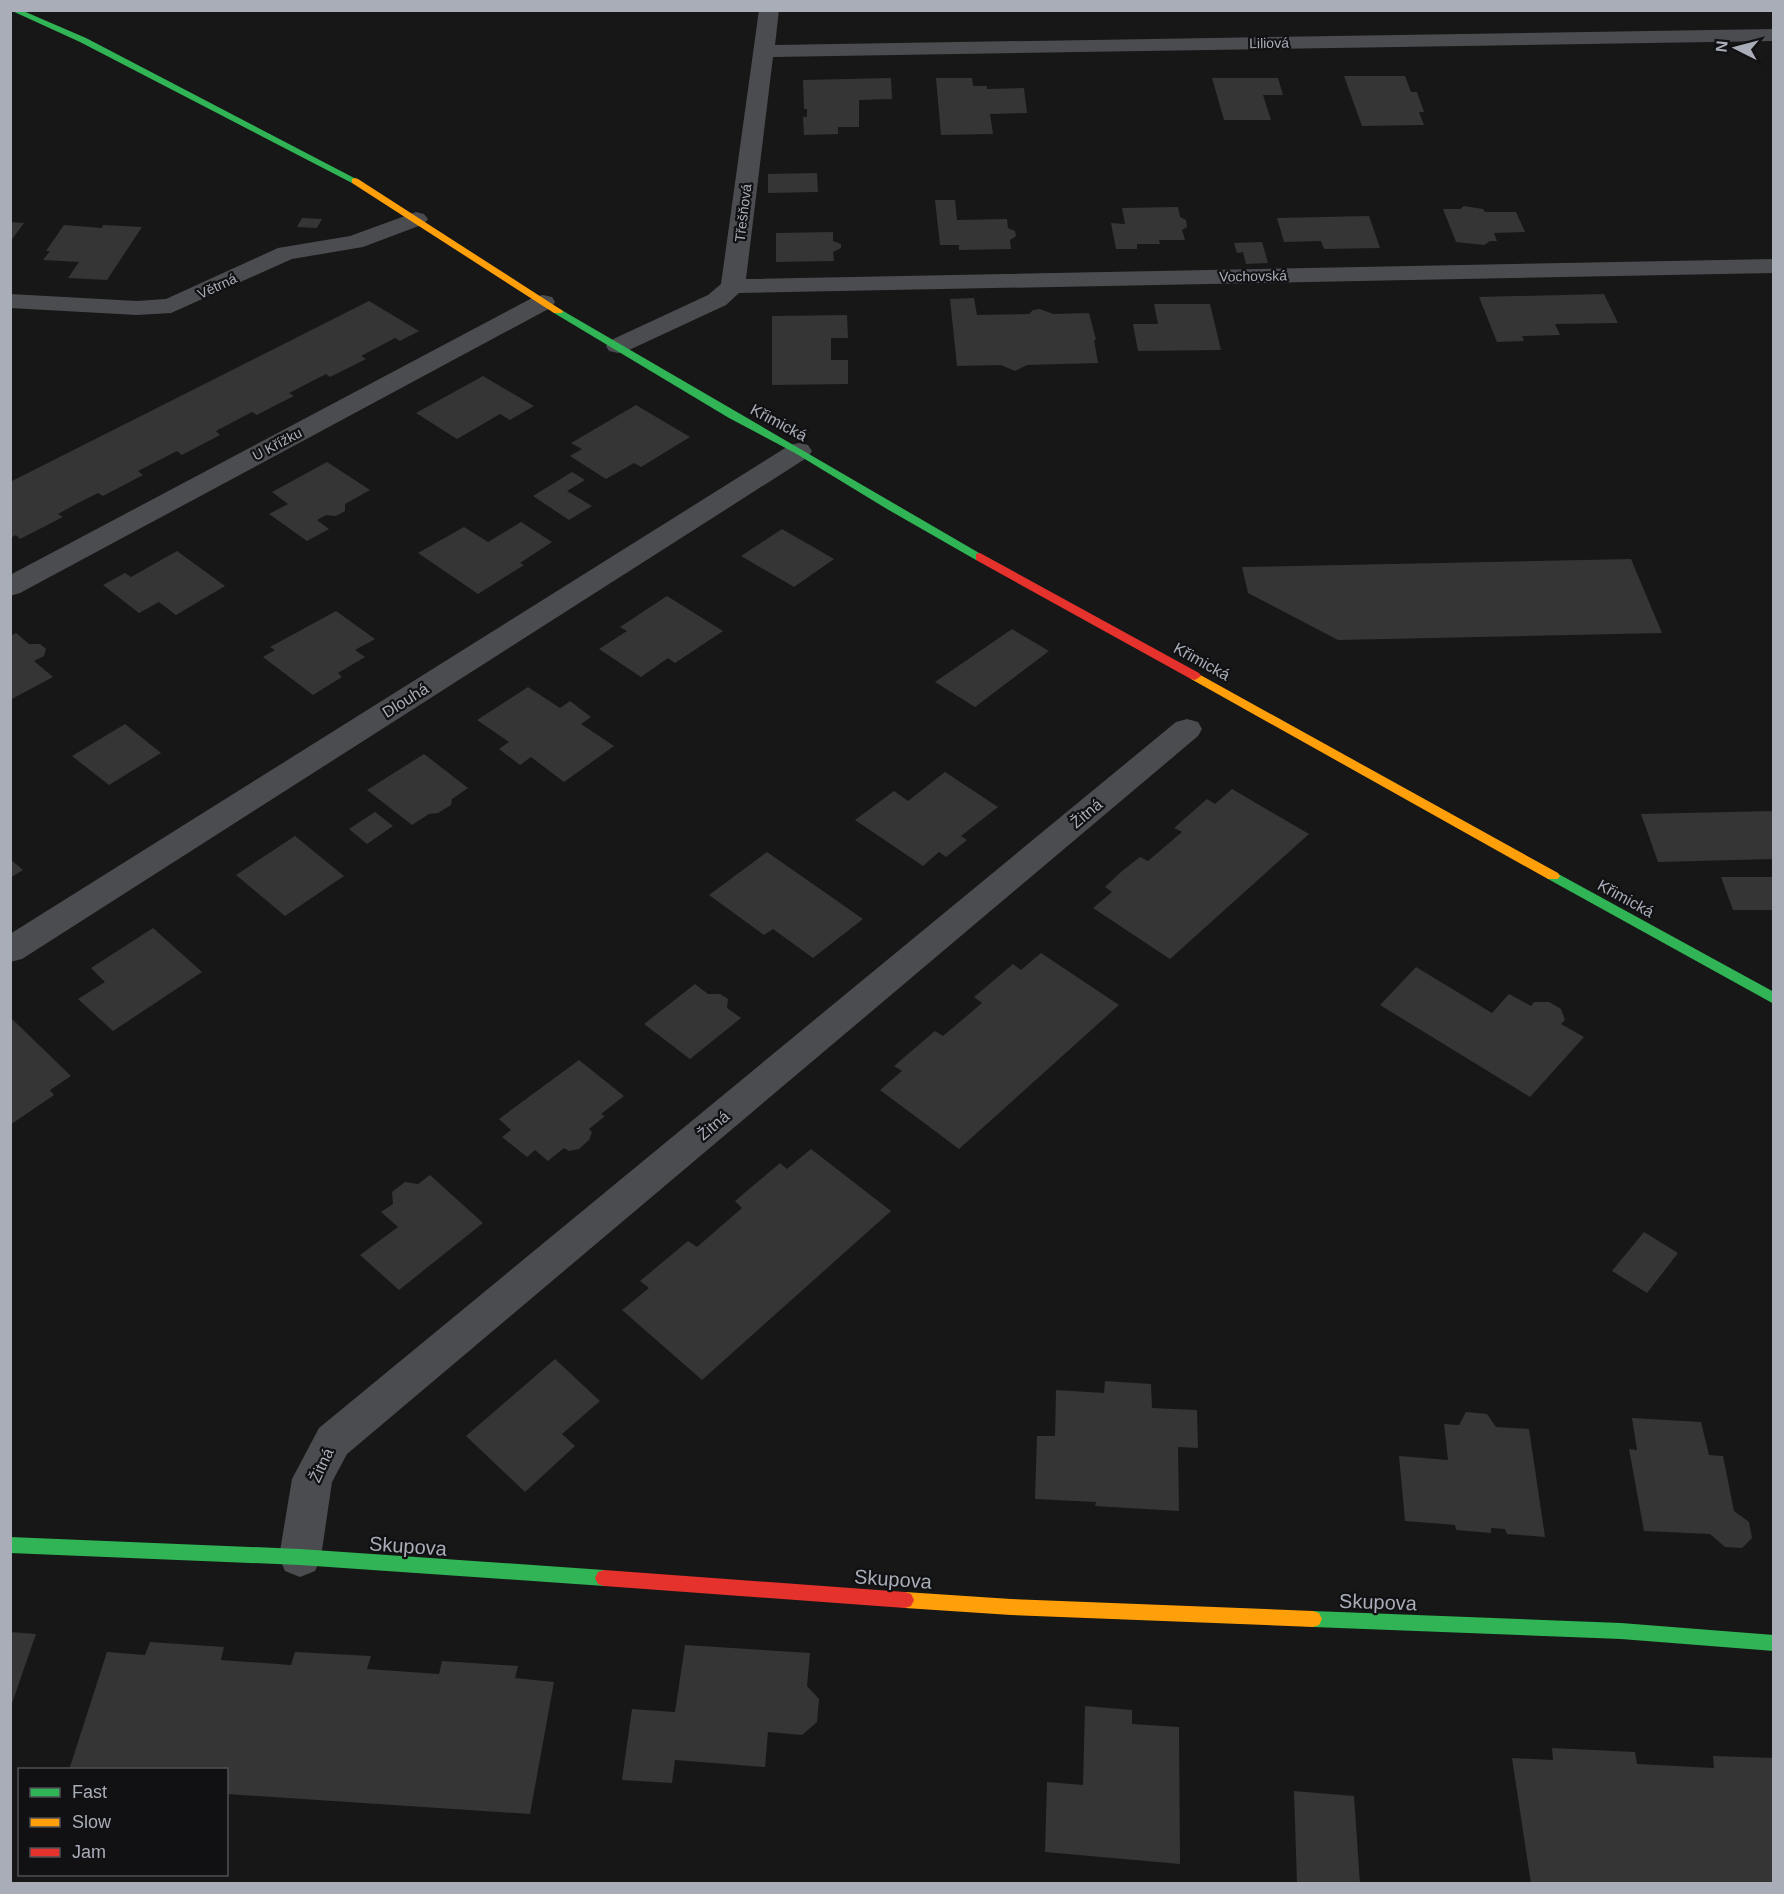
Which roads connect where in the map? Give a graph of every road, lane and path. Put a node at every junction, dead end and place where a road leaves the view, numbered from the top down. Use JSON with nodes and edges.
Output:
{"nodes":[{"id":1,"x":13,"y":10,"type":"edge"},
{"id":2,"x":769,"y":10,"type":"edge"},
{"id":3,"x":1773,"y":35,"type":"edge"},
{"id":4,"x":764,"y":51,"type":"junction"},
{"id":5,"x":416,"y":219,"type":"junction"},
{"id":6,"x":1773,"y":266,"type":"edge"},
{"id":7,"x":733,"y":286,"type":"junction"},
{"id":8,"x":10,"y":301,"type":"edge"},
{"id":9,"x":543,"y":302,"type":"junction"},
{"id":10,"x":618,"y":346,"type":"junction"},
{"id":11,"x":799,"y":450,"type":"junction"},
{"id":12,"x":10,"y":586,"type":"edge"},
{"id":13,"x":1187,"y":729,"type":"dead end"},
{"id":14,"x":10,"y":950,"type":"edge"},
{"id":15,"x":1773,"y":999,"type":"edge"},
{"id":16,"x":10,"y":1545,"type":"edge"},
{"id":17,"x":300,"y":1557,"type":"junction"},
{"id":18,"x":1773,"y":1643,"type":"edge"}],
"edges":[{"from":1,"to":5,"type":"street","name":"Křimická"},
{"from":2,"to":4,"type":"street","name":"Třešňová"},
{"from":3,"to":4,"type":"street","name":"Liliová"},
{"from":4,"to":7,"type":"street","name":"Třešňová"},
{"from":5,"to":8,"type":"street","name":"Větrná"},
{"from":5,"to":9,"type":"street","name":"Křimická"},
{"from":6,"to":7,"type":"street","name":"Vochovská"},
{"from":7,"to":10,"type":"street"},
{"from":9,"to":10,"type":"street","name":"Křimická"},
{"from":9,"to":12,"type":"street","name":"U Křížku"},
{"from":10,"to":11,"type":"street","name":"Křimická"},
{"from":11,"to":14,"type":"street","name":"Dlouhá"},
{"from":11,"to":15,"type":"street","name":"Křimická"},
{"from":13,"to":17,"type":"street","name":"Žitná"},
{"from":16,"to":17,"type":"street","name":"Skupova"},
{"from":17,"to":18,"type":"street","name":"Skupova"}]}
